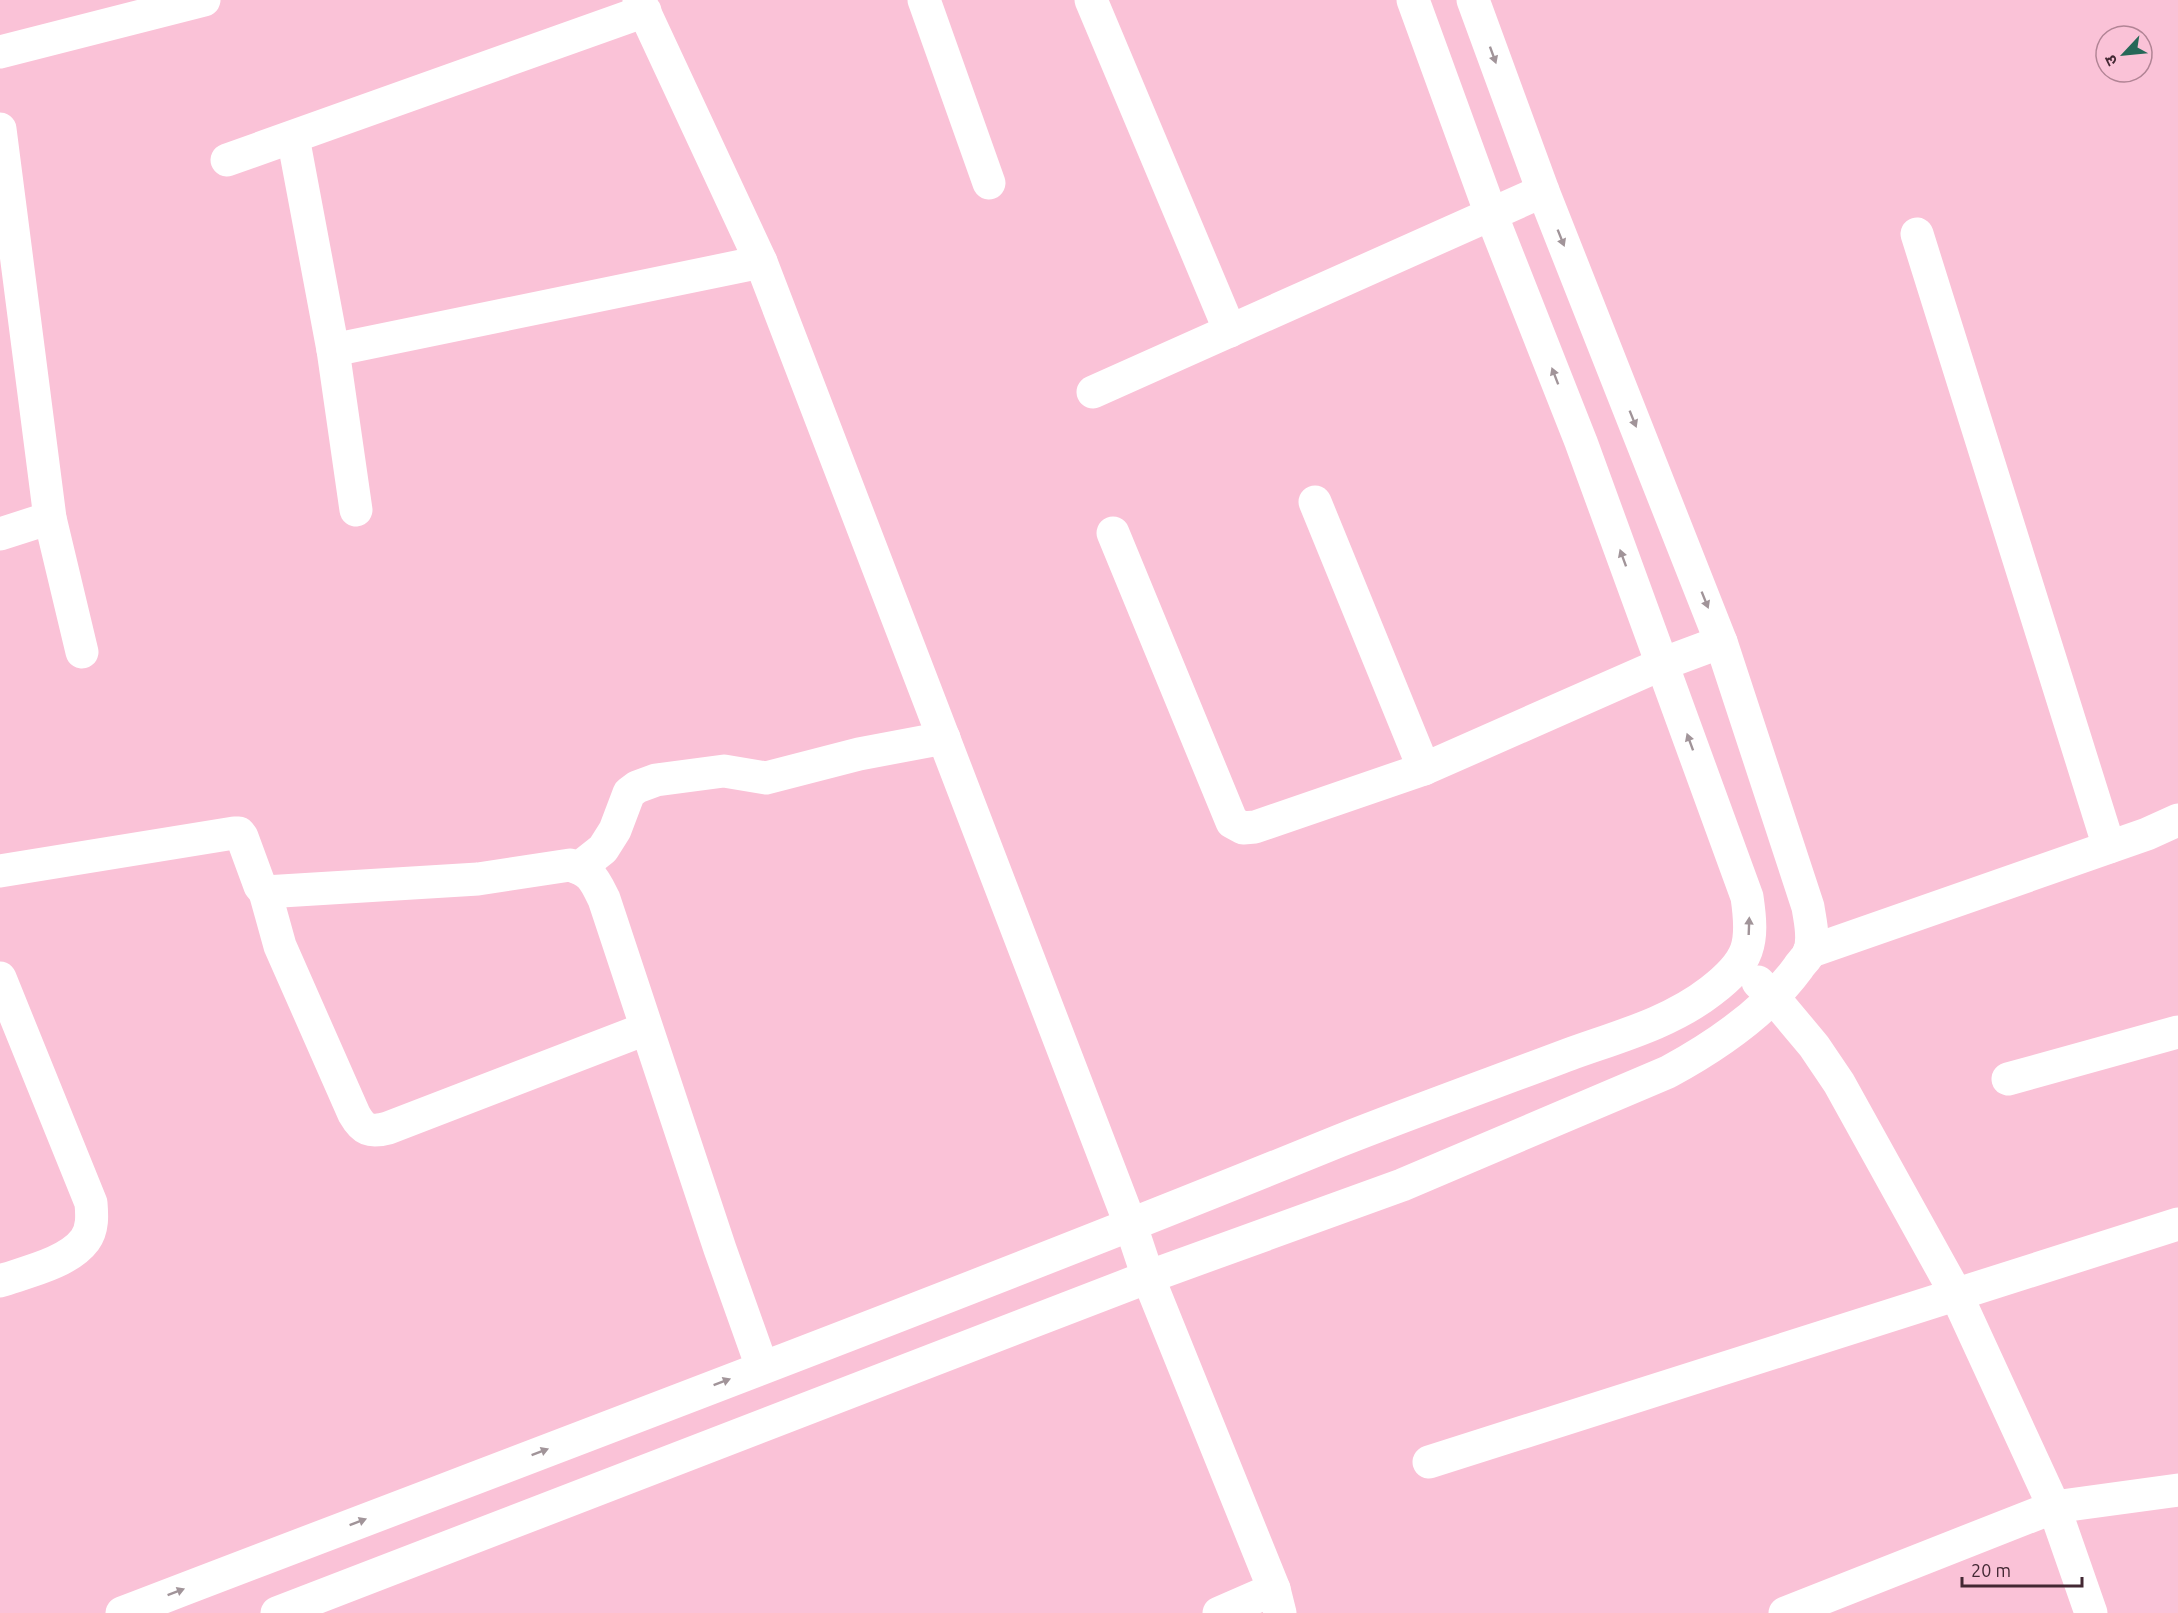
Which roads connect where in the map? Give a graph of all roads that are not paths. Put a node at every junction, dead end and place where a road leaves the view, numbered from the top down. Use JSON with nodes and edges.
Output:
{"nodes":[{"id":1,"x":204,"y":0,"type":"edge"},
{"id":2,"x":924,"y":0,"type":"edge"},
{"id":3,"x":1091,"y":0,"type":"edge"},
{"id":4,"x":1413,"y":0,"type":"edge"},
{"id":5,"x":1474,"y":0,"type":"edge"},
{"id":6,"x":642,"y":6,"type":"edge"},
{"id":7,"x":0,"y":52,"type":"edge"},
{"id":8,"x":0,"y":129,"type":"edge"},
{"id":9,"x":293,"y":136,"type":"junction"},
{"id":10,"x":227,"y":160,"type":"dead end"},
{"id":11,"x":989,"y":183,"type":"dead end"},
{"id":12,"x":1543,"y":191,"type":"junction"},
{"id":13,"x":1491,"y":214,"type":"junction"},
{"id":14,"x":1917,"y":234,"type":"dead end"},
{"id":15,"x":761,"y":262,"type":"junction"},
{"id":16,"x":1230,"y":331,"type":"junction"},
{"id":17,"x":333,"y":350,"type":"junction"},
{"id":18,"x":1093,"y":392,"type":"dead end"},
{"id":19,"x":1315,"y":502,"type":"dead end"},
{"id":20,"x":356,"y":510,"type":"dead end"},
{"id":21,"x":50,"y":518,"type":"junction"},
{"id":22,"x":1113,"y":533,"type":"dead end"},
{"id":23,"x":0,"y":534,"type":"edge"},
{"id":24,"x":1721,"y":642,"type":"junction"},
{"id":25,"x":82,"y":652,"type":"dead end"},
{"id":26,"x":1662,"y":664,"type":"junction"},
{"id":27,"x":944,"y":738,"type":"junction"},
{"id":28,"x":1424,"y":769,"type":"junction"},
{"id":29,"x":2178,"y":820,"type":"edge"},
{"id":30,"x":2109,"y":847,"type":"junction"},
{"id":31,"x":579,"y":868,"type":"junction"},
{"id":32,"x":0,"y":871,"type":"edge"},
{"id":33,"x":265,"y":892,"type":"junction"},
{"id":34,"x":1809,"y":952,"type":"junction"},
{"id":35,"x":1739,"y":965,"type":"junction"},
{"id":36,"x":0,"y":978,"type":"edge"},
{"id":37,"x":1773,"y":997,"type":"junction"},
{"id":38,"x":645,"y":1029,"type":"junction"},
{"id":39,"x":2178,"y":1032,"type":"edge"},
{"id":40,"x":2008,"y":1079,"type":"dead end"},
{"id":41,"x":2178,"y":1224,"type":"edge"},
{"id":42,"x":1131,"y":1226,"type":"junction"},
{"id":43,"x":1148,"y":1277,"type":"junction"},
{"id":44,"x":0,"y":1281,"type":"edge"},
{"id":45,"x":1956,"y":1294,"type":"junction"},
{"id":46,"x":762,"y":1367,"type":"junction"},
{"id":47,"x":1429,"y":1462,"type":"dead end"},
{"id":48,"x":2178,"y":1490,"type":"edge"},
{"id":49,"x":2054,"y":1507,"type":"junction"},
{"id":50,"x":1277,"y":1601,"type":"edge"},
{"id":51,"x":333,"y":1604,"type":"edge"},
{"id":52,"x":122,"y":1613,"type":"edge"},
{"id":53,"x":277,"y":1613,"type":"edge"},
{"id":54,"x":1219,"y":1613,"type":"edge"},
{"id":55,"x":1785,"y":1613,"type":"edge"},
{"id":56,"x":2091,"y":1613,"type":"edge"}],
"edges":[{"from":1,"to":7,"type":"street"},
{"from":2,"to":11,"type":"street"},
{"from":3,"to":16,"type":"street"},
{"from":4,"to":13,"type":"street"},
{"from":5,"to":12,"type":"street","one_way":true},
{"from":6,"to":9,"type":"street"},
{"from":6,"to":15,"type":"street"},
{"from":8,"to":21,"type":"street"},
{"from":9,"to":10,"type":"street"},
{"from":9,"to":17,"type":"street"},
{"from":12,"to":13,"type":"street"},
{"from":12,"to":24,"type":"street","one_way":true},
{"from":13,"to":16,"type":"street"},
{"from":26,"to":13,"type":"street","one_way":true},
{"from":14,"to":30,"type":"street"},
{"from":15,"to":17,"type":"street"},
{"from":15,"to":27,"type":"street"},
{"from":16,"to":18,"type":"street"},
{"from":17,"to":20,"type":"street"},
{"from":19,"to":28,"type":"street"},
{"from":21,"to":23,"type":"street"},
{"from":21,"to":25,"type":"street"},
{"from":22,"to":28,"type":"street"},
{"from":24,"to":26,"type":"street"},
{"from":24,"to":34,"type":"street"},
{"from":26,"to":28,"type":"street"},
{"from":35,"to":26,"type":"street","one_way":true},
{"from":27,"to":31,"type":"street"},
{"from":27,"to":42,"type":"street"},
{"from":29,"to":30,"type":"street"},
{"from":30,"to":34,"type":"street"},
{"from":31,"to":33,"type":"street"},
{"from":31,"to":38,"type":"street"},
{"from":32,"to":33,"type":"street"},
{"from":33,"to":38,"type":"street"},
{"from":34,"to":37,"type":"street"},
{"from":35,"to":37,"type":"street"},
{"from":35,"to":42,"type":"street"},
{"from":36,"to":44,"type":"street"},
{"from":37,"to":43,"type":"street"},
{"from":37,"to":45,"type":"street"},
{"from":38,"to":46,"type":"street"},
{"from":39,"to":40,"type":"street"},
{"from":41,"to":45,"type":"street"},
{"from":42,"to":43,"type":"street"},
{"from":42,"to":46,"type":"street"},
{"from":43,"to":50,"type":"street"},
{"from":43,"to":51,"type":"street"},
{"from":45,"to":47,"type":"street"},
{"from":45,"to":49,"type":"street"},
{"from":52,"to":46,"type":"street","one_way":true},
{"from":48,"to":49,"type":"street"},
{"from":49,"to":55,"type":"street"},
{"from":49,"to":56,"type":"street"},
{"from":50,"to":54,"type":"street"},
{"from":51,"to":53,"type":"street"}]}
